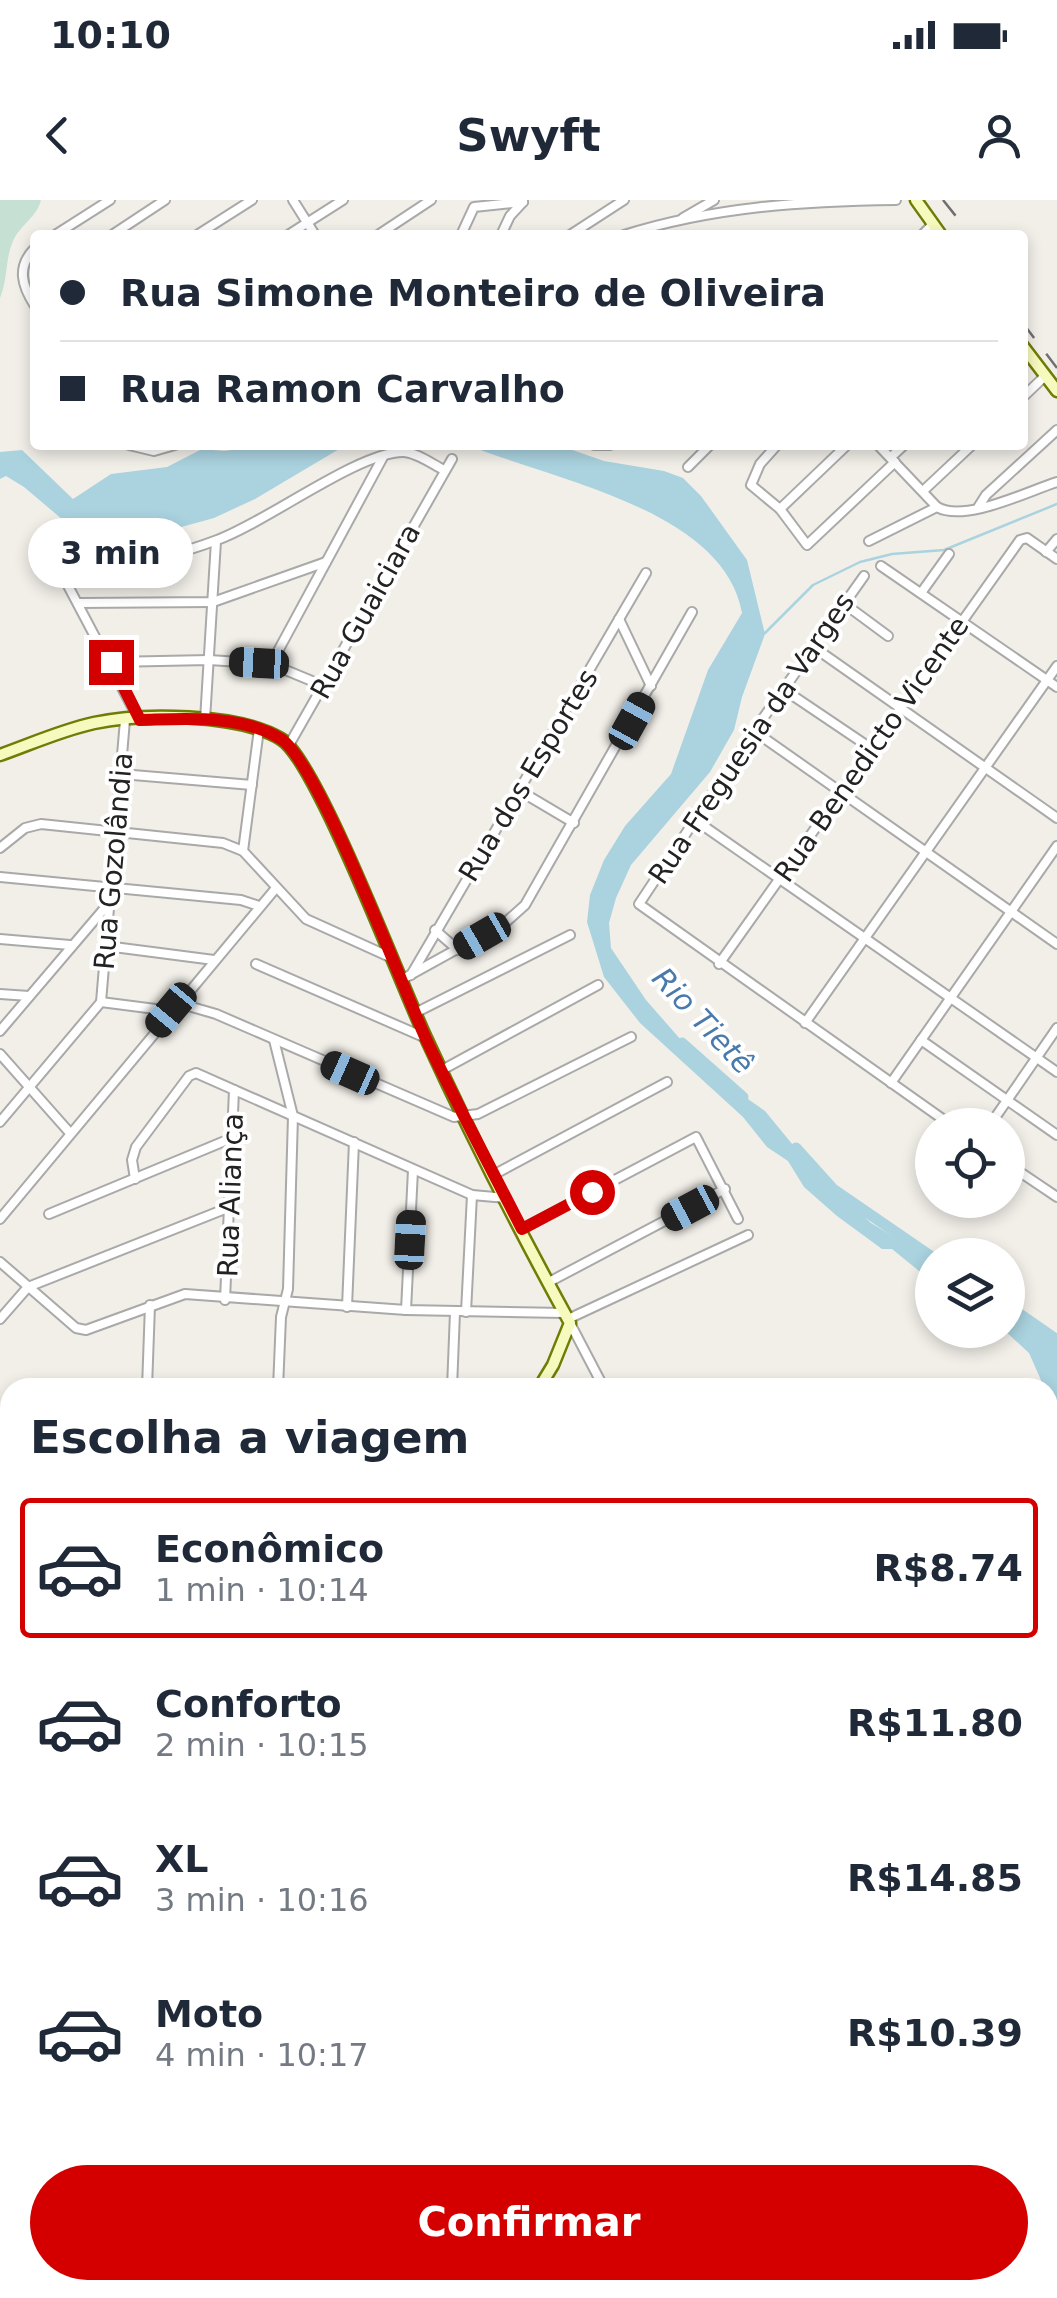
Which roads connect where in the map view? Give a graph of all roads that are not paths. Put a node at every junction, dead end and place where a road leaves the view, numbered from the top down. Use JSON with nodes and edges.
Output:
{"nodes":[{"id":1,"x":110,"y":200,"type":"edge"},
{"id":2,"x":166,"y":200,"type":"edge"},
{"id":3,"x":252,"y":200,"type":"edge"},
{"id":4,"x":294,"y":200,"type":"edge"},
{"id":5,"x":344,"y":200,"type":"edge"},
{"id":6,"x":430,"y":200,"type":"edge"},
{"id":7,"x":624,"y":200,"type":"edge"},
{"id":8,"x":714,"y":200,"type":"edge"},
{"id":9,"x":896,"y":200,"type":"edge"},
{"id":10,"x":916,"y":200,"type":"edge"},
{"id":11,"x":525,"y":201,"type":"edge"},
{"id":12,"x":804,"y":201,"type":"edge"},
{"id":13,"x":472,"y":203,"type":"edge"},
{"id":14,"x":748,"y":204,"type":"edge"},
{"id":15,"x":504,"y":206,"type":"junction"},
{"id":16,"x":510,"y":216,"type":"junction"},
{"id":17,"x":681,"y":219,"type":"junction"},
{"id":18,"x":308,"y":222,"type":"junction"},
{"id":19,"x":129,"y":224,"type":"junction"},
{"id":20,"x":933,"y":224,"type":"junction"},
{"id":21,"x":62,"y":230,"type":"edge"},
{"id":22,"x":120,"y":230,"type":"edge"},
{"id":23,"x":133,"y":230,"type":"edge"},
{"id":24,"x":205,"y":230,"type":"edge"},
{"id":25,"x":296,"y":230,"type":"edge"},
{"id":26,"x":313,"y":230,"type":"edge"},
{"id":27,"x":385,"y":230,"type":"edge"},
{"id":28,"x":464,"y":230,"type":"edge"},
{"id":29,"x":503,"y":230,"type":"edge"},
{"id":30,"x":578,"y":230,"type":"edge"},
{"id":31,"x":642,"y":230,"type":"edge"},
{"id":32,"x":927,"y":230,"type":"edge"},
{"id":33,"x":937,"y":230,"type":"edge"},
{"id":34,"x":30,"y":255,"type":"edge"},
{"id":35,"x":30,"y":295,"type":"edge"},
{"id":36,"x":1028,"y":354,"type":"edge"},
{"id":37,"x":1046,"y":376,"type":"junction"},
{"id":38,"x":1057,"y":391,"type":"edge"},
{"id":39,"x":1028,"y":392,"type":"edge"},
{"id":40,"x":1057,"y":430,"type":"edge"},
{"id":41,"x":705,"y":450,"type":"edge"},
{"id":42,"x":773,"y":450,"type":"edge"},
{"id":43,"x":841,"y":450,"type":"edge"},
{"id":44,"x":883,"y":450,"type":"edge"},
{"id":45,"x":900,"y":450,"type":"edge"},
{"id":46,"x":967,"y":450,"type":"edge"},
{"id":47,"x":384,"y":457,"type":"junction"},
{"id":48,"x":452,"y":459,"type":"dead end"},
{"id":49,"x":893,"y":460,"type":"junction"},
{"id":50,"x":360,"y":465,"type":"junction"},
{"id":51,"x":688,"y":467,"type":"dead end"},
{"id":52,"x":442,"y":473,"type":"junction"},
{"id":53,"x":1057,"y":482,"type":"edge"},
{"id":54,"x":368,"y":486,"type":"junction"},
{"id":55,"x":923,"y":491,"type":"junction"},
{"id":56,"x":979,"y":506,"type":"junction"},
{"id":57,"x":937,"y":507,"type":"junction"},
{"id":58,"x":780,"y":509,"type":"junction"},
{"id":59,"x":1057,"y":540,"type":"edge"},
{"id":60,"x":216,"y":541,"type":"junction"},
{"id":61,"x":869,"y":541,"type":"dead end"},
{"id":62,"x":1046,"y":552,"type":"junction"},
{"id":63,"x":949,"y":554,"type":"dead end"},
{"id":64,"x":1057,"y":559,"type":"edge"},
{"id":65,"x":326,"y":562,"type":"junction"},
{"id":66,"x":880,"y":566,"type":"dead end"},
{"id":67,"x":305,"y":570,"type":"junction"},
{"id":68,"x":646,"y":574,"type":"dead end"},
{"id":69,"x":864,"y":576,"type":"dead end"},
{"id":70,"x":314,"y":583,"type":"junction"},
{"id":71,"x":920,"y":592,"type":"junction"},
{"id":72,"x":213,"y":602,"type":"junction"},
{"id":73,"x":842,"y":602,"type":"junction"},
{"id":74,"x":78,"y":603,"type":"junction"},
{"id":75,"x":692,"y":612,"type":"dead end"},
{"id":76,"x":620,"y":619,"type":"junction"},
{"id":77,"x":961,"y":622,"type":"junction"},
{"id":78,"x":888,"y":636,"type":"dead end"},
{"id":79,"x":812,"y":646,"type":"junction"},
{"id":80,"x":209,"y":660,"type":"junction"},
{"id":81,"x":111,"y":662,"type":"junction"},
{"id":82,"x":270,"y":664,"type":"junction"},
{"id":83,"x":1057,"y":666,"type":"edge"},
{"id":84,"x":1046,"y":680,"type":"junction"},
{"id":85,"x":324,"y":686,"type":"junction"},
{"id":86,"x":651,"y":686,"type":"junction"},
{"id":87,"x":1057,"y":688,"type":"edge"},
{"id":88,"x":783,"y":689,"type":"junction"},
{"id":89,"x":902,"y":707,"type":"junction"},
{"id":90,"x":125,"y":720,"type":"junction"},
{"id":91,"x":140,"y":720,"type":"junction"},
{"id":92,"x":205,"y":720,"type":"junction"},
{"id":93,"x":258,"y":729,"type":"junction"},
{"id":94,"x":754,"y":731,"type":"junction"},
{"id":95,"x":289,"y":745,"type":"junction"},
{"id":96,"x":872,"y":749,"type":"junction"},
{"id":97,"x":0,"y":754,"type":"edge"},
{"id":98,"x":986,"y":767,"type":"junction"},
{"id":99,"x":122,"y":774,"type":"junction"},
{"id":100,"x":252,"y":785,"type":"junction"},
{"id":101,"x":520,"y":791,"type":"junction"},
{"id":102,"x":843,"y":793,"type":"junction"},
{"id":103,"x":1057,"y":818,"type":"edge"},
{"id":104,"x":694,"y":820,"type":"junction"},
{"id":105,"x":574,"y":823,"type":"junction"},
{"id":106,"x":116,"y":829,"type":"junction"},
{"id":107,"x":1057,"y":846,"type":"edge"},
{"id":108,"x":0,"y":848,"type":"edge"},
{"id":109,"x":243,"y":851,"type":"junction"},
{"id":110,"x":924,"y":853,"type":"junction"},
{"id":111,"x":0,"y":877,"type":"edge"},
{"id":112,"x":780,"y":878,"type":"junction"},
{"id":113,"x":110,"y":888,"type":"junction"},
{"id":114,"x":276,"y":888,"type":"junction"},
{"id":115,"x":109,"y":903,"type":"junction"},
{"id":116,"x":259,"y":906,"type":"junction"},
{"id":117,"x":1010,"y":912,"type":"junction"},
{"id":118,"x":436,"y":930,"type":"junction"},
{"id":119,"x":570,"y":935,"type":"dead end"},
{"id":120,"x":865,"y":938,"type":"junction"},
{"id":121,"x":0,"y":939,"type":"edge"},
{"id":122,"x":1057,"y":944,"type":"edge"},
{"id":123,"x":71,"y":945,"type":"junction"},
{"id":124,"x":106,"y":946,"type":"junction"},
{"id":125,"x":458,"y":950,"type":"junction"},
{"id":126,"x":390,"y":957,"type":"junction"},
{"id":127,"x":214,"y":960,"type":"junction"},
{"id":128,"x":256,"y":964,"type":"dead end"},
{"id":129,"x":719,"y":964,"type":"junction"},
{"id":130,"x":406,"y":978,"type":"junction"},
{"id":131,"x":598,"y":985,"type":"dead end"},
{"id":132,"x":0,"y":994,"type":"edge"},
{"id":133,"x":30,"y":996,"type":"junction"},
{"id":134,"x":951,"y":998,"type":"junction"},
{"id":135,"x":101,"y":1002,"type":"junction"},
{"id":136,"x":174,"y":1007,"type":"junction"},
{"id":137,"x":415,"y":1013,"type":"junction"},
{"id":138,"x":805,"y":1023,"type":"junction"},
{"id":139,"x":1057,"y":1028,"type":"edge"},
{"id":140,"x":0,"y":1031,"type":"edge"},
{"id":141,"x":631,"y":1037,"type":"dead end"},
{"id":142,"x":426,"y":1038,"type":"junction"},
{"id":143,"x":274,"y":1040,"type":"junction"},
{"id":144,"x":922,"y":1040,"type":"junction"},
{"id":145,"x":0,"y":1054,"type":"edge"},
{"id":146,"x":1036,"y":1058,"type":"junction"},
{"id":147,"x":442,"y":1070,"type":"junction"},
{"id":148,"x":1057,"y":1072,"type":"edge"},
{"id":149,"x":667,"y":1082,"type":"dead end"},
{"id":150,"x":892,"y":1084,"type":"junction"},
{"id":151,"x":30,"y":1086,"type":"junction"},
{"id":152,"x":234,"y":1090,"type":"junction"},
{"id":153,"x":1008,"y":1100,"type":"junction"},
{"id":154,"x":927,"y":1108,"type":"edge"},
{"id":155,"x":1002,"y":1108,"type":"edge"},
{"id":156,"x":292,"y":1116,"type":"junction"},
{"id":157,"x":464,"y":1117,"type":"junction"},
{"id":158,"x":0,"y":1122,"type":"edge"},
{"id":159,"x":70,"y":1133,"type":"junction"},
{"id":160,"x":1057,"y":1135,"type":"edge"},
{"id":161,"x":232,"y":1138,"type":"junction"},
{"id":162,"x":354,"y":1142,"type":"junction"},
{"id":163,"x":413,"y":1170,"type":"junction"},
{"id":164,"x":495,"y":1174,"type":"junction"},
{"id":165,"x":1025,"y":1176,"type":"edge"},
{"id":166,"x":135,"y":1179,"type":"junction"},
{"id":167,"x":725,"y":1189,"type":"junction"},
{"id":168,"x":472,"y":1195,"type":"junction"},
{"id":169,"x":506,"y":1198,"type":"junction"},
{"id":170,"x":1057,"y":1198,"type":"edge"},
{"id":171,"x":230,"y":1207,"type":"junction"},
{"id":172,"x":49,"y":1214,"type":"dead end"},
{"id":173,"x":0,"y":1218,"type":"edge"},
{"id":174,"x":738,"y":1219,"type":"dead end"},
{"id":175,"x":522,"y":1229,"type":"junction"},
{"id":176,"x":748,"y":1234,"type":"dead end"},
{"id":177,"x":0,"y":1262,"type":"edge"},
{"id":178,"x":52,"y":1279,"type":"junction"},
{"id":179,"x":549,"y":1282,"type":"junction"},
{"id":180,"x":28,"y":1287,"type":"junction"},
{"id":181,"x":41,"y":1298,"type":"junction"},
{"id":182,"x":225,"y":1300,"type":"junction"},
{"id":183,"x":284,"y":1304,"type":"junction"},
{"id":184,"x":150,"y":1305,"type":"junction"},
{"id":185,"x":346,"y":1307,"type":"junction"},
{"id":186,"x":406,"y":1310,"type":"junction"},
{"id":187,"x":455,"y":1312,"type":"junction"},
{"id":188,"x":466,"y":1312,"type":"junction"},
{"id":189,"x":567,"y":1318,"type":"junction"},
{"id":190,"x":0,"y":1319,"type":"edge"},
{"id":191,"x":147,"y":1378,"type":"edge"},
{"id":192,"x":279,"y":1378,"type":"edge"},
{"id":193,"x":452,"y":1378,"type":"edge"},
{"id":194,"x":545,"y":1378,"type":"edge"},
{"id":195,"x":599,"y":1378,"type":"edge"}],
"edges":[{"from":1,"to":21,"type":"street"},
{"from":2,"to":19,"type":"street"},
{"from":3,"to":24,"type":"street"},
{"from":4,"to":18,"type":"street"},
{"from":5,"to":18,"type":"street"},
{"from":6,"to":27,"type":"street"},
{"from":7,"to":30,"type":"street"},
{"from":8,"to":17,"type":"street"},
{"from":9,"to":12,"type":"street"},
{"from":10,"to":20,"type":"street"},
{"from":11,"to":15,"type":"street"},
{"from":11,"to":16,"type":"street"},
{"from":12,"to":14,"type":"street"},
{"from":13,"to":15,"type":"street"},
{"from":13,"to":28,"type":"street"},
{"from":14,"to":17,"type":"street"},
{"from":15,"to":16,"type":"street"},
{"from":16,"to":29,"type":"street"},
{"from":17,"to":31,"type":"street"},
{"from":18,"to":25,"type":"street"},
{"from":18,"to":26,"type":"street"},
{"from":19,"to":22,"type":"street"},
{"from":19,"to":23,"type":"street"},
{"from":20,"to":32,"type":"street"},
{"from":20,"to":33,"type":"street"},
{"from":34,"to":35,"type":"street"},
{"from":36,"to":37,"type":"street"},
{"from":37,"to":38,"type":"street"},
{"from":37,"to":39,"type":"street"},
{"from":40,"to":56,"type":"street"},
{"from":41,"to":51,"type":"street"},
{"from":42,"to":58,"type":"street"},
{"from":43,"to":58,"type":"street"},
{"from":44,"to":49,"type":"street"},
{"from":45,"to":49,"type":"street"},
{"from":46,"to":55,"type":"street"},
{"from":47,"to":50,"type":"street"},
{"from":47,"to":52,"type":"street"},
{"from":47,"to":54,"type":"street"},
{"from":48,"to":52,"type":"street","name":"Rua Guaiciara"},
{"from":49,"to":55,"type":"street"},
{"from":49,"to":58,"type":"street"},
{"from":50,"to":54,"type":"street"},
{"from":50,"to":60,"type":"street"},
{"from":52,"to":85,"type":"street","name":"Rua Guaiciara"},
{"from":53,"to":56,"type":"street"},
{"from":54,"to":65,"type":"street"},
{"from":55,"to":57,"type":"street"},
{"from":56,"to":57,"type":"street"},
{"from":57,"to":61,"type":"street"},
{"from":59,"to":62,"type":"street"},
{"from":60,"to":72,"type":"street"},
{"from":60,"to":74,"type":"street"},
{"from":62,"to":64,"type":"street"},
{"from":62,"to":77,"type":"street","name":"Rua Benedicto Vicente"},
{"from":63,"to":71,"type":"street"},
{"from":65,"to":67,"type":"street"},
{"from":65,"to":70,"type":"street"},
{"from":66,"to":71,"type":"street"},
{"from":67,"to":70,"type":"street"},
{"from":67,"to":72,"type":"street"},
{"from":68,"to":76,"type":"street","name":"Rua dos Esportes"},
{"from":69,"to":73,"type":"street","name":"Rua Freguesia da Varges"},
{"from":70,"to":82,"type":"street"},
{"from":71,"to":77,"type":"street"},
{"from":72,"to":74,"type":"street"},
{"from":72,"to":80,"type":"street"},
{"from":73,"to":78,"type":"street"},
{"from":73,"to":79,"type":"street","name":"Rua Freguesia da Varges"},
{"from":74,"to":81,"type":"street"},
{"from":75,"to":86,"type":"street"},
{"from":76,"to":86,"type":"street"},
{"from":76,"to":101,"type":"street","name":"Rua dos Esportes"},
{"from":77,"to":84,"type":"street"},
{"from":77,"to":89,"type":"street","name":"Rua Benedicto Vicente"},
{"from":79,"to":88,"type":"street","name":"Rua Freguesia da Varges"},
{"from":79,"to":89,"type":"street"},
{"from":80,"to":81,"type":"street"},
{"from":80,"to":82,"type":"street"},
{"from":80,"to":92,"type":"street"},
{"from":81,"to":91,"type":"street"},
{"from":82,"to":85,"type":"street"},
{"from":83,"to":84,"type":"street"},
{"from":84,"to":87,"type":"street"},
{"from":84,"to":98,"type":"street"},
{"from":85,"to":95,"type":"street","name":"Rua Guaiciara"},
{"from":86,"to":105,"type":"street"},
{"from":88,"to":94,"type":"street","name":"Rua Freguesia da Varges"},
{"from":88,"to":96,"type":"street"},
{"from":89,"to":96,"type":"street","name":"Rua Benedicto Vicente"},
{"from":89,"to":98,"type":"street"},
{"from":90,"to":91,"type":"street"},
{"from":90,"to":97,"type":"street"},
{"from":90,"to":99,"type":"street","name":"Rua Gozolândia"},
{"from":91,"to":92,"type":"street"},
{"from":92,"to":93,"type":"street"},
{"from":93,"to":95,"type":"street"},
{"from":93,"to":100,"type":"street"},
{"from":94,"to":102,"type":"street"},
{"from":94,"to":104,"type":"street","name":"Rua Freguesia da Varges"},
{"from":95,"to":126,"type":"street"},
{"from":96,"to":102,"type":"street","name":"Rua Benedicto Vicente"},
{"from":98,"to":103,"type":"street"},
{"from":98,"to":110,"type":"street"},
{"from":99,"to":100,"type":"street"},
{"from":99,"to":106,"type":"street","name":"Rua Gozolândia"},
{"from":100,"to":109,"type":"street"},
{"from":101,"to":105,"type":"street"},
{"from":101,"to":118,"type":"street","name":"Rua dos Esportes"},
{"from":102,"to":110,"type":"street"},
{"from":102,"to":112,"type":"street","name":"Rua Benedicto Vicente"},
{"from":104,"to":112,"type":"street"},
{"from":104,"to":129,"type":"street","name":"Rua Freguesia da Varges"},
{"from":105,"to":125,"type":"street"},
{"from":106,"to":108,"type":"street"},
{"from":106,"to":109,"type":"street"},
{"from":106,"to":113,"type":"street","name":"Rua Gozolândia"},
{"from":107,"to":117,"type":"street"},
{"from":109,"to":114,"type":"street"},
{"from":110,"to":117,"type":"street"},
{"from":110,"to":120,"type":"street"},
{"from":111,"to":113,"type":"street"},
{"from":112,"to":120,"type":"street"},
{"from":112,"to":129,"type":"street","name":"Rua Benedicto Vicente"},
{"from":113,"to":115,"type":"street","name":"Rua Gozolândia"},
{"from":113,"to":116,"type":"street"},
{"from":114,"to":116,"type":"street"},
{"from":114,"to":126,"type":"street"},
{"from":115,"to":123,"type":"street"},
{"from":115,"to":124,"type":"street","name":"Rua Gozolândia"},
{"from":116,"to":127,"type":"street"},
{"from":117,"to":122,"type":"street"},
{"from":117,"to":134,"type":"street"},
{"from":118,"to":125,"type":"street"},
{"from":118,"to":130,"type":"street","name":"Rua dos Esportes"},
{"from":119,"to":137,"type":"street"},
{"from":120,"to":134,"type":"street"},
{"from":120,"to":138,"type":"street"},
{"from":121,"to":123,"type":"street"},
{"from":123,"to":133,"type":"street"},
{"from":124,"to":127,"type":"street"},
{"from":124,"to":135,"type":"street","name":"Rua Gozolândia"},
{"from":125,"to":130,"type":"street"},
{"from":126,"to":130,"type":"street"},
{"from":127,"to":136,"type":"street"},
{"from":128,"to":142,"type":"street"},
{"from":129,"to":138,"type":"street"},
{"from":130,"to":137,"type":"street"},
{"from":131,"to":147,"type":"street"},
{"from":132,"to":133,"type":"street"},
{"from":133,"to":140,"type":"street"},
{"from":134,"to":144,"type":"street"},
{"from":134,"to":146,"type":"street"},
{"from":135,"to":136,"type":"street"},
{"from":135,"to":151,"type":"street"},
{"from":136,"to":143,"type":"street"},
{"from":136,"to":159,"type":"street"},
{"from":137,"to":142,"type":"street"},
{"from":138,"to":150,"type":"street"},
{"from":139,"to":146,"type":"street"},
{"from":141,"to":157,"type":"street"},
{"from":142,"to":147,"type":"street"},
{"from":143,"to":156,"type":"street"},
{"from":143,"to":157,"type":"street"},
{"from":144,"to":150,"type":"street"},
{"from":144,"to":153,"type":"street"},
{"from":145,"to":151,"type":"street"},
{"from":146,"to":148,"type":"street"},
{"from":146,"to":153,"type":"street"},
{"from":147,"to":157,"type":"street"},
{"from":149,"to":164,"type":"street"},
{"from":150,"to":154,"type":"street"},
{"from":151,"to":158,"type":"street"},
{"from":151,"to":159,"type":"street"},
{"from":152,"to":156,"type":"street"},
{"from":152,"to":161,"type":"street","name":"Rua Aliança"},
{"from":152,"to":166,"type":"street"},
{"from":153,"to":155,"type":"street"},
{"from":153,"to":160,"type":"street"},
{"from":156,"to":162,"type":"street"},
{"from":156,"to":183,"type":"street"},
{"from":157,"to":164,"type":"street"},
{"from":159,"to":173,"type":"street"},
{"from":161,"to":166,"type":"street"},
{"from":161,"to":171,"type":"street","name":"Rua Aliança"},
{"from":162,"to":163,"type":"street"},
{"from":162,"to":185,"type":"street"},
{"from":163,"to":168,"type":"street"},
{"from":163,"to":186,"type":"street"},
{"from":164,"to":169,"type":"street"},
{"from":165,"to":170,"type":"street"},
{"from":166,"to":172,"type":"street"},
{"from":167,"to":174,"type":"street"},
{"from":167,"to":175,"type":"street"},
{"from":167,"to":179,"type":"street"},
{"from":168,"to":169,"type":"street"},
{"from":168,"to":188,"type":"street"},
{"from":169,"to":175,"type":"street"},
{"from":171,"to":178,"type":"street"},
{"from":171,"to":182,"type":"street","name":"Rua Aliança"},
{"from":175,"to":179,"type":"street"},
{"from":176,"to":189,"type":"street"},
{"from":177,"to":180,"type":"street"},
{"from":178,"to":180,"type":"street"},
{"from":178,"to":181,"type":"street"},
{"from":179,"to":189,"type":"street"},
{"from":180,"to":181,"type":"street"},
{"from":180,"to":190,"type":"street"},
{"from":181,"to":184,"type":"street"},
{"from":182,"to":183,"type":"street"},
{"from":182,"to":184,"type":"street"},
{"from":183,"to":185,"type":"street"},
{"from":183,"to":192,"type":"street"},
{"from":184,"to":191,"type":"street"},
{"from":185,"to":186,"type":"street"},
{"from":186,"to":187,"type":"street"},
{"from":187,"to":188,"type":"street"},
{"from":187,"to":193,"type":"street"},
{"from":188,"to":189,"type":"street"},
{"from":189,"to":194,"type":"street"},
{"from":189,"to":195,"type":"street"}]}
